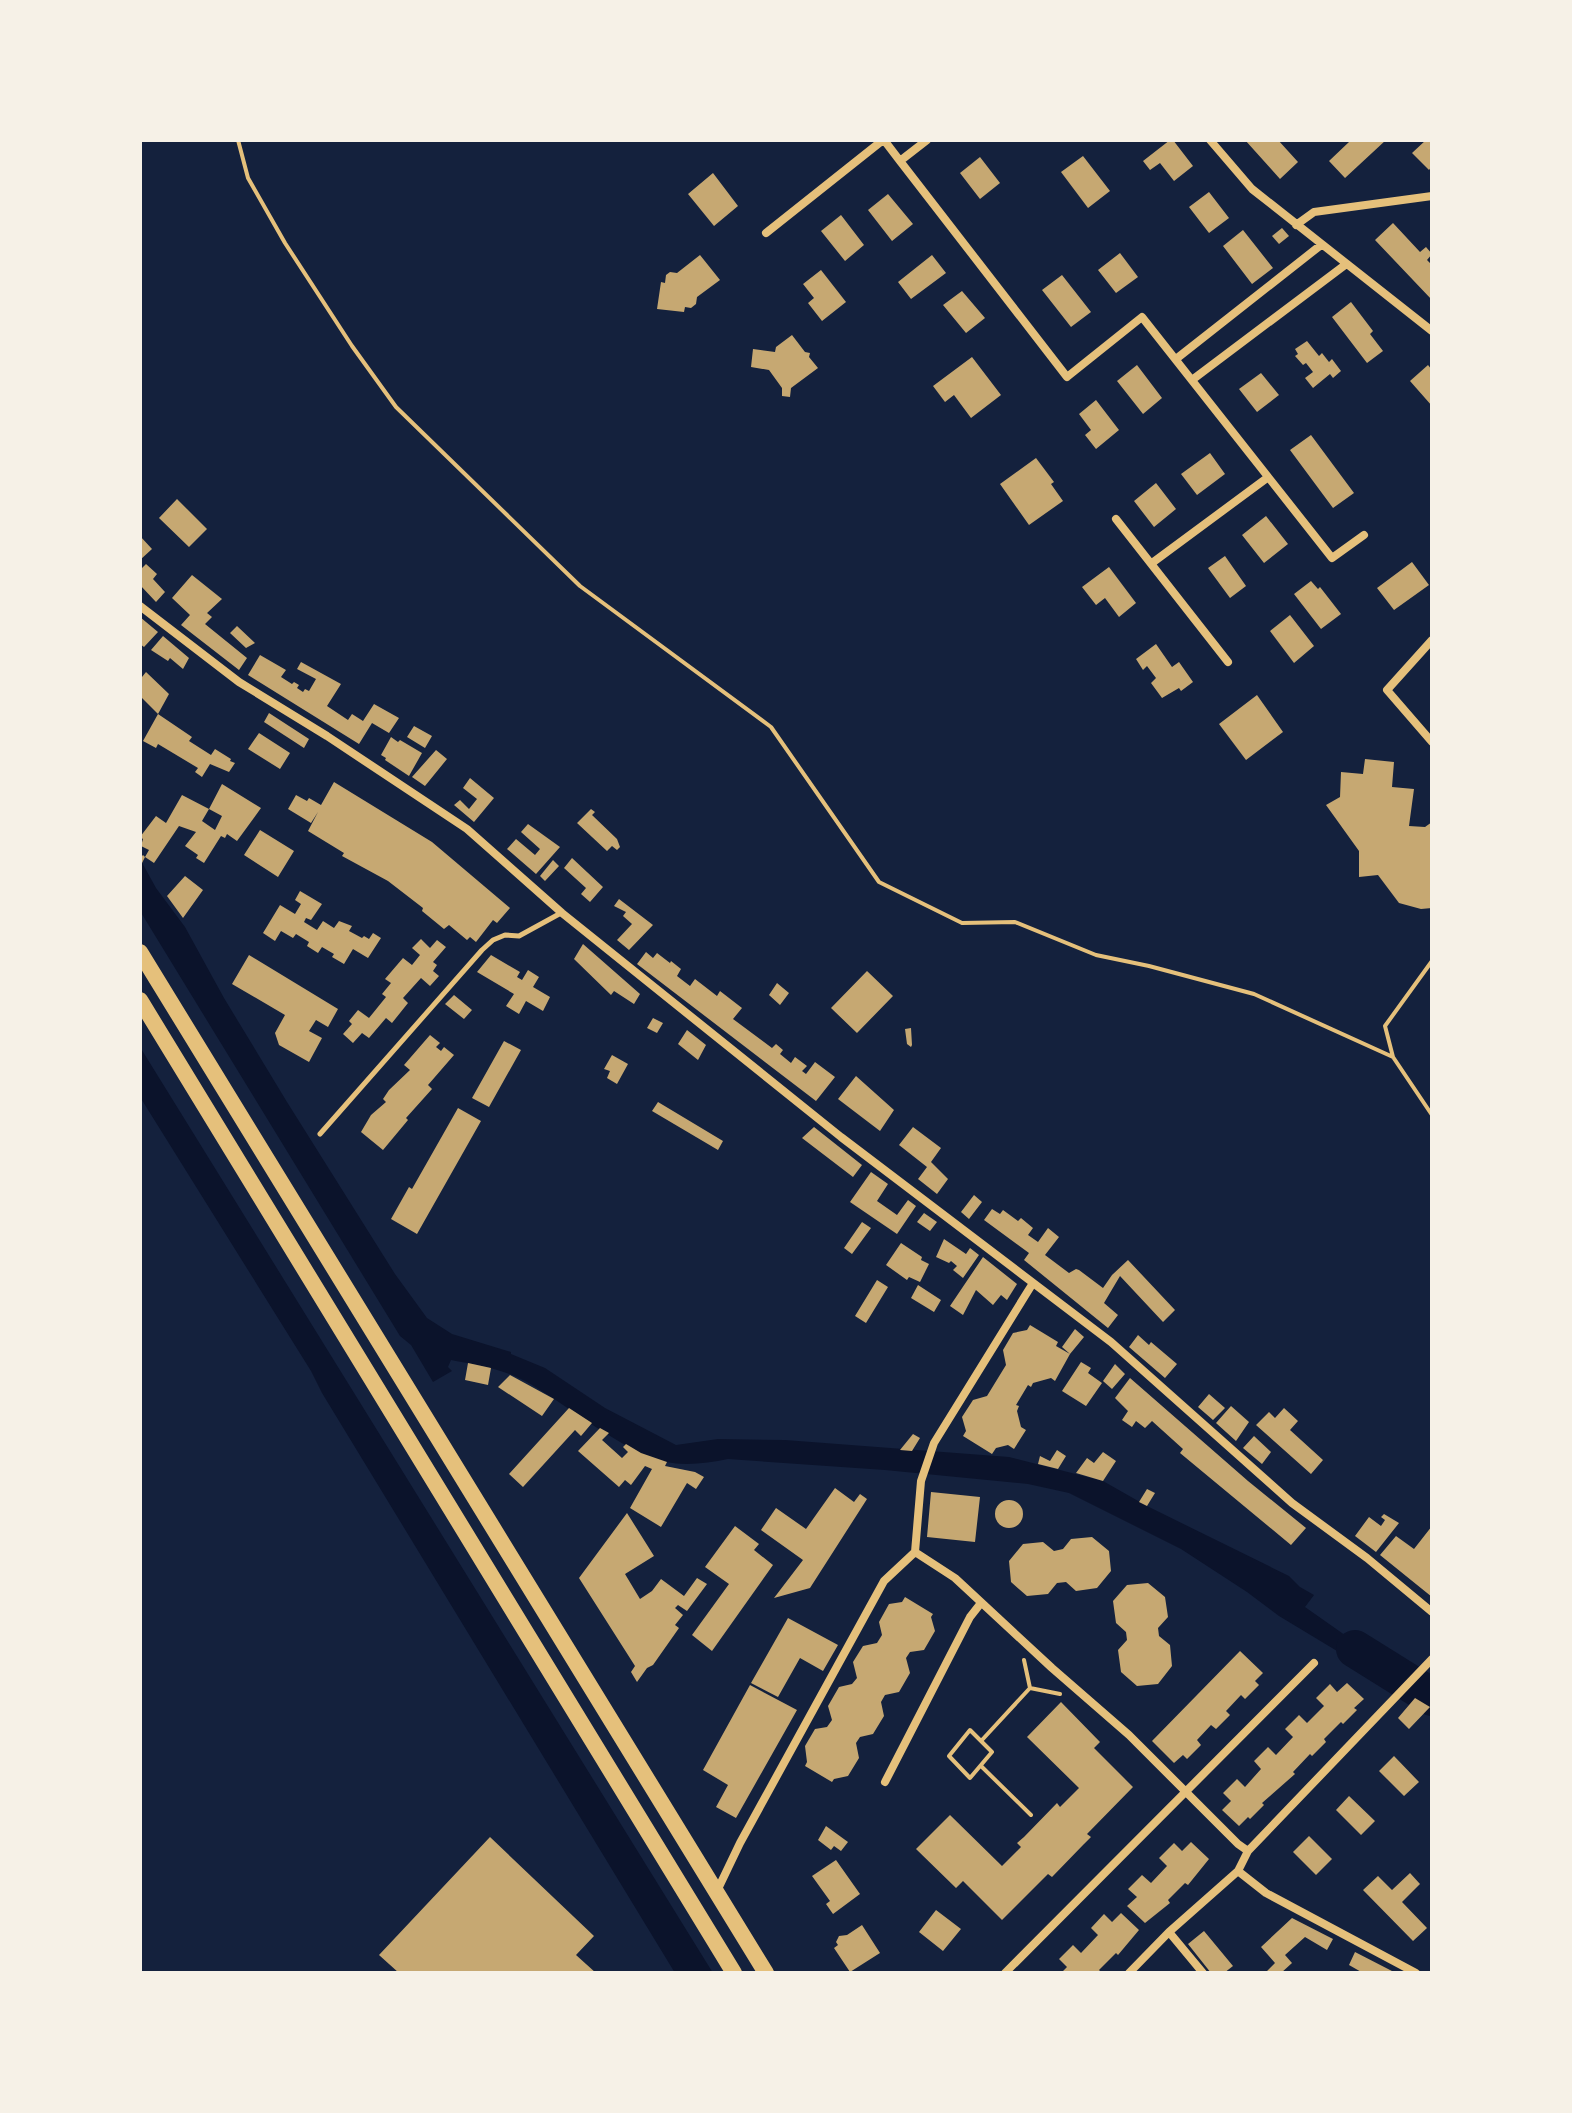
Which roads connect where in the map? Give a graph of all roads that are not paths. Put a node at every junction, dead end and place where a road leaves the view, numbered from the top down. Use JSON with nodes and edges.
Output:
{"nodes":[{"id":1,"x":884,"y":140,"type":"edge"},
{"id":2,"x":927,"y":140,"type":"edge"},
{"id":3,"x":1210,"y":140,"type":"edge"},
{"id":4,"x":900,"y":161,"type":"junction"},
{"id":5,"x":1432,"y":196,"type":"edge"},
{"id":6,"x":1296,"y":225,"type":"junction"},
{"id":7,"x":766,"y":233,"type":"dead end"},
{"id":8,"x":1321,"y":245,"type":"junction"},
{"id":9,"x":1345,"y":265,"type":"junction"},
{"id":10,"x":1432,"y":331,"type":"edge"},
{"id":11,"x":1176,"y":359,"type":"junction"},
{"id":12,"x":1192,"y":380,"type":"junction"},
{"id":13,"x":1267,"y":478,"type":"junction"},
{"id":14,"x":1116,"y":519,"type":"dead end"},
{"id":15,"x":1364,"y":535,"type":"dead end"},
{"id":16,"x":1152,"y":563,"type":"junction"},
{"id":17,"x":140,"y":606,"type":"edge"},
{"id":18,"x":1432,"y":640,"type":"edge"},
{"id":19,"x":1228,"y":662,"type":"dead end"},
{"id":20,"x":1432,"y":742,"type":"edge"},
{"id":21,"x":562,"y":913,"type":"junction"},
{"id":22,"x":140,"y":952,"type":"edge"},
{"id":23,"x":140,"y":1000,"type":"edge"},
{"id":24,"x":320,"y":1134,"type":"dead end"},
{"id":25,"x":1033,"y":1283,"type":"junction"},
{"id":26,"x":915,"y":1552,"type":"junction"},
{"id":27,"x":981,"y":1603,"type":"junction"},
{"id":28,"x":1432,"y":1612,"type":"edge"},
{"id":29,"x":1432,"y":1659,"type":"edge"},
{"id":30,"x":1314,"y":1663,"type":"dead end"},
{"id":31,"x":885,"y":1782,"type":"dead end"},
{"id":32,"x":1186,"y":1792,"type":"junction"},
{"id":33,"x":1248,"y":1851,"type":"junction"},
{"id":34,"x":1238,"y":1871,"type":"junction"},
{"id":35,"x":717,"y":1892,"type":"junction"},
{"id":36,"x":1169,"y":1932,"type":"junction"},
{"id":37,"x":734,"y":1973,"type":"edge"},
{"id":38,"x":766,"y":1973,"type":"edge"},
{"id":39,"x":1005,"y":1973,"type":"edge"},
{"id":40,"x":1129,"y":1973,"type":"edge"},
{"id":41,"x":1203,"y":1973,"type":"edge"},
{"id":42,"x":1416,"y":1973,"type":"edge"}],
"edges":[{"from":1,"to":4,"type":"street"},
{"from":1,"to":7,"type":"street"},
{"from":2,"to":4,"type":"street"},
{"from":3,"to":6,"type":"street"},
{"from":4,"to":11,"type":"street"},
{"from":5,"to":6,"type":"street"},
{"from":6,"to":8,"type":"street"},
{"from":8,"to":9,"type":"street"},
{"from":8,"to":11,"type":"street"},
{"from":9,"to":10,"type":"street"},
{"from":9,"to":12,"type":"street"},
{"from":11,"to":12,"type":"street"},
{"from":12,"to":13,"type":"street"},
{"from":13,"to":15,"type":"street"},
{"from":13,"to":16,"type":"street"},
{"from":14,"to":16,"type":"street"},
{"from":16,"to":19,"type":"street"},
{"from":17,"to":21,"type":"street"},
{"from":18,"to":20,"type":"street"},
{"from":21,"to":24,"type":"lane"},
{"from":21,"to":25,"type":"street"},
{"from":22,"to":35,"type":"main road"},
{"from":23,"to":37,"type":"main road"},
{"from":25,"to":26,"type":"street"},
{"from":25,"to":28,"type":"street"},
{"from":26,"to":27,"type":"street"},
{"from":26,"to":35,"type":"street"},
{"from":27,"to":31,"type":"street"},
{"from":27,"to":32,"type":"street"},
{"from":29,"to":33,"type":"street"},
{"from":30,"to":32,"type":"street"},
{"from":32,"to":33,"type":"street"},
{"from":32,"to":39,"type":"street"},
{"from":33,"to":34,"type":"street"},
{"from":34,"to":36,"type":"street"},
{"from":34,"to":42,"type":"street"},
{"from":35,"to":38,"type":"main road"},
{"from":36,"to":40,"type":"street"},
{"from":36,"to":41,"type":"street"}]}
